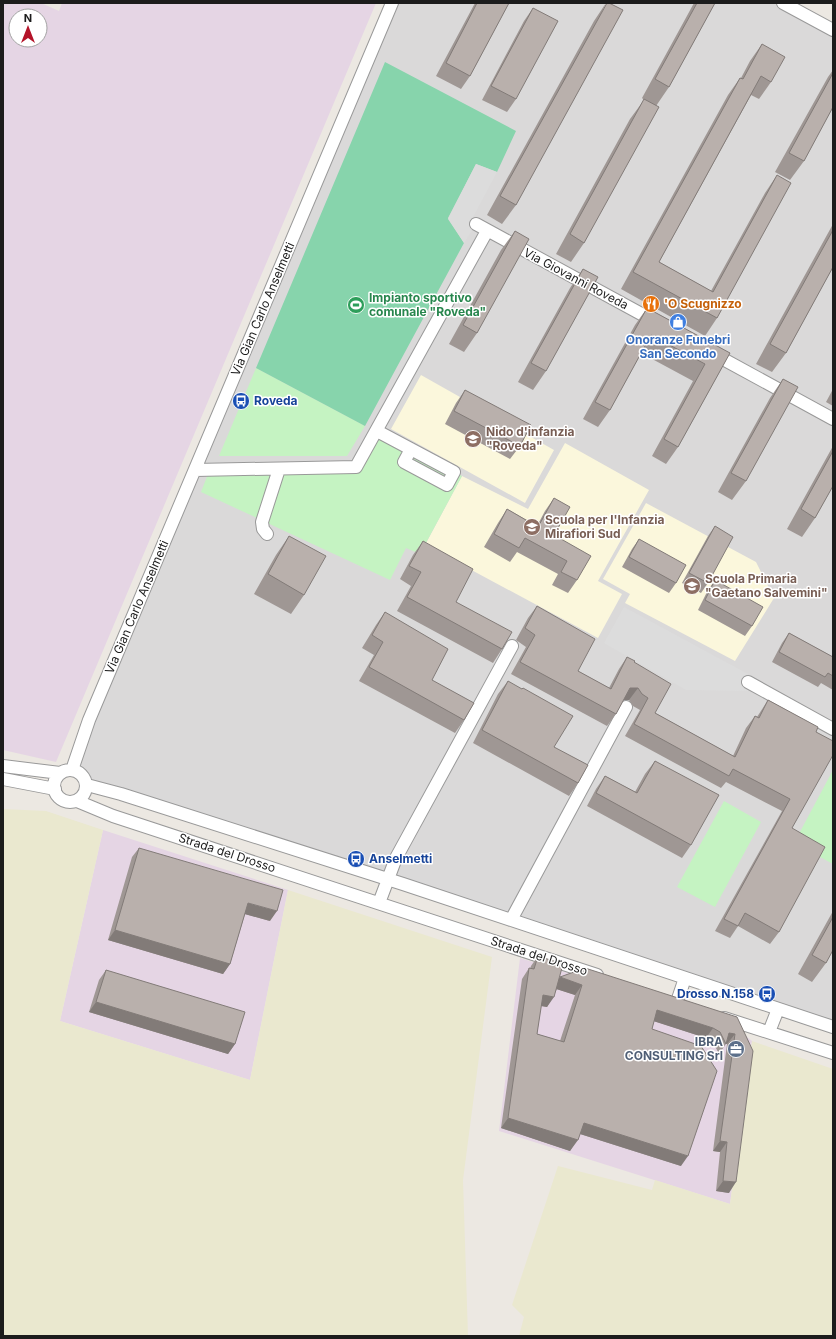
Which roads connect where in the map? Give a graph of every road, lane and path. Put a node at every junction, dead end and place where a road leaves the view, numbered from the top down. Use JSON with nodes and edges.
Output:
{"nodes":[{"id":1,"x":392,"y":3,"type":"edge"},
{"id":2,"x":783,"y":3,"type":"edge"},
{"id":3,"x":833,"y":30,"type":"edge"},
{"id":4,"x":476,"y":224,"type":"dead end"},
{"id":5,"x":487,"y":231,"type":"junction"},
{"id":6,"x":669,"y":329,"type":"edge"},
{"id":7,"x":703,"y":348,"type":"edge"},
{"id":8,"x":833,"y":419,"type":"edge"},
{"id":9,"x":377,"y":431,"type":"junction"},
{"id":10,"x":411,"y":449,"type":"dead end"},
{"id":11,"x":279,"y":469,"type":"junction"},
{"id":12,"x":195,"y":470,"type":"junction"},
{"id":13,"x":267,"y":534,"type":"dead end"},
{"id":14,"x":512,"y":646,"type":"edge"},
{"id":15,"x":748,"y":682,"type":"dead end"},
{"id":16,"x":626,"y":707,"type":"edge"},
{"id":17,"x":833,"y":729,"type":"edge"},
{"id":18,"x":3,"y":766,"type":"edge"},
{"id":19,"x":72,"y":770,"type":"junction"},
{"id":20,"x":60,"y":773,"type":"junction"},
{"id":21,"x":3,"y":779,"type":"edge"},
{"id":22,"x":87,"y":785,"type":"junction"},
{"id":23,"x":55,"y":789,"type":"junction"},
{"id":24,"x":77,"y":801,"type":"junction"},
{"id":25,"x":388,"y":879,"type":"junction"},
{"id":26,"x":379,"y":903,"type":"junction"},
{"id":27,"x":511,"y":920,"type":"junction"},
{"id":28,"x":605,"y":978,"type":"edge"},
{"id":29,"x":685,"y":978,"type":"junction"},
{"id":30,"x":662,"y":997,"type":"edge"},
{"id":31,"x":677,"y":1002,"type":"junction"},
{"id":32,"x":691,"y":1006,"type":"edge"},
{"id":33,"x":778,"y":1009,"type":"junction"},
{"id":34,"x":713,"y":1014,"type":"edge"},
{"id":35,"x":833,"y":1028,"type":"edge"},
{"id":36,"x":769,"y":1032,"type":"junction"},
{"id":37,"x":833,"y":1054,"type":"edge"}],
"edges":[{"from":1,"to":12,"type":"street","name":"Via Gian Carlo Anselmetti"},
{"from":2,"to":3,"type":"street"},
{"from":4,"to":5,"type":"street","name":"Via Giovanni Roveda"},
{"from":5,"to":6,"type":"street","name":"Via Giovanni Roveda"},
{"from":5,"to":9,"type":"street"},
{"from":7,"to":8,"type":"street"},
{"from":9,"to":10,"type":"street"},
{"from":9,"to":11,"type":"street"},
{"from":11,"to":12,"type":"street"},
{"from":11,"to":13,"type":"street"},
{"from":12,"to":19,"type":"street","name":"Via Gian Carlo Anselmetti"},
{"from":14,"to":25,"type":"street"},
{"from":15,"to":17,"type":"street"},
{"from":16,"to":27,"type":"street"},
{"from":18,"to":20,"type":"street"},
{"from":19,"to":20,"type":"street"},
{"from":19,"to":22,"type":"street"},
{"from":20,"to":23,"type":"street"},
{"from":21,"to":23,"type":"street"},
{"from":22,"to":24,"type":"street"},
{"from":22,"to":25,"type":"street","name":"Strada del Drosso"},
{"from":23,"to":24,"type":"street"},
{"from":24,"to":26,"type":"street","name":"Strada del Drosso"},
{"from":25,"to":26,"type":"street"},
{"from":25,"to":27,"type":"street","name":"Strada del Drosso"},
{"from":26,"to":28,"type":"street","name":"Strada del Drosso"},
{"from":27,"to":29,"type":"street","name":"Strada del Drosso"},
{"from":29,"to":31,"type":"street"},
{"from":29,"to":33,"type":"street","name":"Strada del Drosso"},
{"from":30,"to":31,"type":"street"},
{"from":31,"to":32,"type":"street"},
{"from":33,"to":35,"type":"street","name":"Strada del Drosso"},
{"from":33,"to":36,"type":"street"},
{"from":34,"to":36,"type":"street"},
{"from":36,"to":37,"type":"street"}]}
